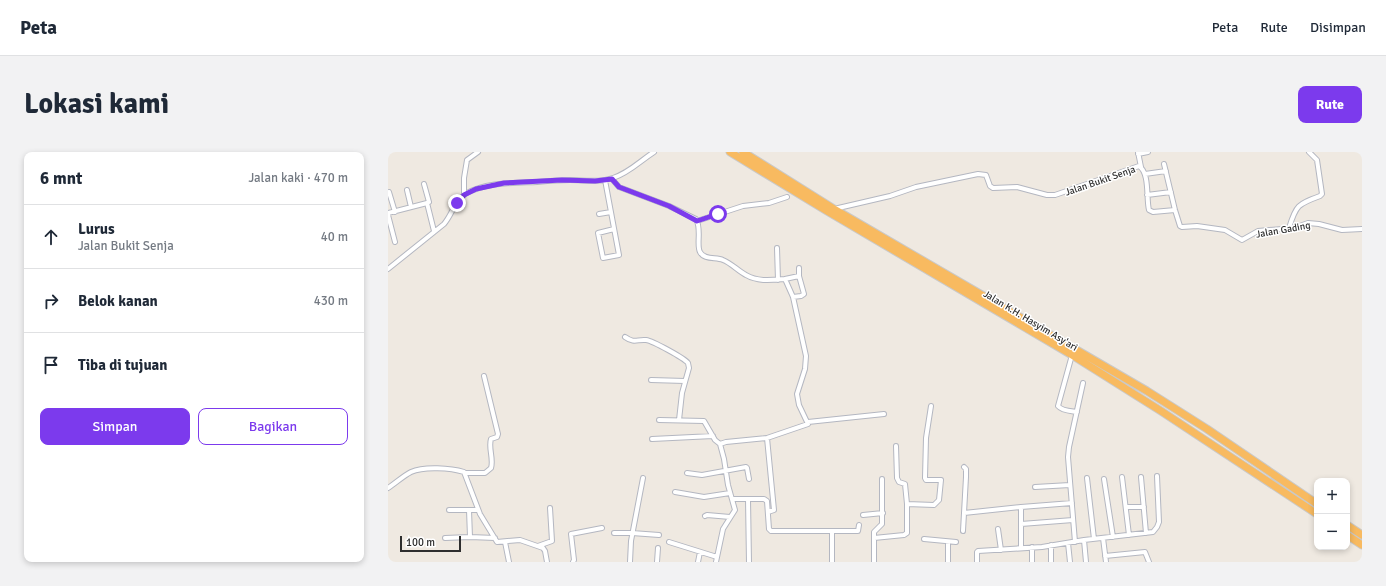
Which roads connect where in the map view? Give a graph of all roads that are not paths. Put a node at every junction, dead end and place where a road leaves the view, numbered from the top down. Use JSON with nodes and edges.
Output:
{"nodes":[{"id":1,"x":478,"y":152,"type":"edge"},
{"id":2,"x":654,"y":152,"type":"edge"},
{"id":3,"x":730,"y":152,"type":"edge"},
{"id":4,"x":742,"y":152,"type":"edge"},
{"id":5,"x":1148,"y":152,"type":"edge"},
{"id":6,"x":1309,"y":152,"type":"edge"},
{"id":7,"x":1138,"y":153,"type":"edge"},
{"id":8,"x":1164,"y":164,"type":"dead end"},
{"id":9,"x":1141,"y":167,"type":"junction"},
{"id":10,"x":1166,"y":171,"type":"junction"},
{"id":11,"x":1145,"y":174,"type":"junction"},
{"id":12,"x":612,"y":179,"type":"junction"},
{"id":13,"x":605,"y":180,"type":"junction"},
{"id":14,"x":424,"y":184,"type":"dead end"},
{"id":15,"x":407,"y":190,"type":"dead end"},
{"id":16,"x":389,"y":192,"type":"dead end"},
{"id":17,"x":1171,"y":192,"type":"junction"},
{"id":18,"x":464,"y":195,"type":"junction"},
{"id":19,"x":1147,"y":195,"type":"junction"},
{"id":20,"x":787,"y":197,"type":"dead end"},
{"id":21,"x":427,"y":203,"type":"junction"},
{"id":22,"x":411,"y":207,"type":"junction"},
{"id":23,"x":834,"y":209,"type":"junction"},
{"id":24,"x":1175,"y":210,"type":"junction"},
{"id":25,"x":395,"y":212,"type":"junction"},
{"id":26,"x":611,"y":212,"type":"junction"},
{"id":27,"x":388,"y":214,"type":"edge"},
{"id":28,"x":599,"y":214,"type":"dead end"},
{"id":29,"x":697,"y":221,"type":"junction"},
{"id":30,"x":1290,"y":228,"type":"junction"},
{"id":31,"x":614,"y":229,"type":"junction"},
{"id":32,"x":1362,"y":229,"type":"edge"},
{"id":33,"x":434,"y":231,"type":"junction"},
{"id":34,"x":395,"y":242,"type":"dead end"},
{"id":35,"x":777,"y":248,"type":"dead end"},
{"id":36,"x":799,"y":268,"type":"dead end"},
{"id":37,"x":388,"y":269,"type":"edge"},
{"id":38,"x":799,"y":276,"type":"junction"},
{"id":39,"x":778,"y":280,"type":"junction"},
{"id":40,"x":785,"y":280,"type":"junction"},
{"id":41,"x":793,"y":297,"type":"junction"},
{"id":42,"x":625,"y":337,"type":"dead end"},
{"id":43,"x":1072,"y":355,"type":"junction"},
{"id":44,"x":484,"y":376,"type":"dead end"},
{"id":45,"x":651,"y":380,"type":"dead end"},
{"id":46,"x":685,"y":380,"type":"junction"},
{"id":47,"x":1083,"y":383,"type":"dead end"},
{"id":48,"x":931,"y":406,"type":"dead end"},
{"id":49,"x":1076,"y":412,"type":"junction"},
{"id":50,"x":884,"y":414,"type":"dead end"},
{"id":51,"x":659,"y":420,"type":"dead end"},
{"id":52,"x":679,"y":420,"type":"junction"},
{"id":53,"x":808,"y":422,"type":"junction"},
{"id":54,"x":713,"y":436,"type":"junction"},
{"id":55,"x":767,"y":438,"type":"junction"},
{"id":56,"x":652,"y":439,"type":"dead end"},
{"id":57,"x":720,"y":444,"type":"junction"},
{"id":58,"x":896,"y":446,"type":"dead end"},
{"id":59,"x":964,"y":467,"type":"dead end"},
{"id":60,"x":726,"y":471,"type":"junction"},
{"id":61,"x":465,"y":473,"type":"junction"},
{"id":62,"x":687,"y":473,"type":"dead end"},
{"id":63,"x":1157,"y":476,"type":"dead end"},
{"id":64,"x":1122,"y":477,"type":"dead end"},
{"id":65,"x":1141,"y":477,"type":"dead end"},
{"id":66,"x":643,"y":478,"type":"dead end"},
{"id":67,"x":882,"y":478,"type":"dead end"},
{"id":68,"x":1087,"y":478,"type":"dead end"},
{"id":69,"x":749,"y":479,"type":"dead end"},
{"id":70,"x":1104,"y":479,"type":"dead end"},
{"id":71,"x":1070,"y":485,"type":"junction"},
{"id":72,"x":1035,"y":487,"type":"dead end"},
{"id":73,"x":388,"y":488,"type":"edge"},
{"id":74,"x":675,"y":492,"type":"dead end"},
{"id":75,"x":730,"y":493,"type":"junction"},
{"id":76,"x":732,"y":499,"type":"junction"},
{"id":77,"x":748,"y":499,"type":"junction"},
{"id":78,"x":1314,"y":502,"type":"edge"},
{"id":79,"x":1072,"y":503,"type":"junction"},
{"id":80,"x":907,"y":504,"type":"junction"},
{"id":81,"x":1022,"y":507,"type":"junction"},
{"id":82,"x":1144,"y":507,"type":"junction"},
{"id":83,"x":550,"y":508,"type":"dead end"},
{"id":84,"x":1126,"y":508,"type":"junction"},
{"id":85,"x":449,"y":510,"type":"dead end"},
{"id":86,"x":469,"y":510,"type":"junction"},
{"id":87,"x":478,"y":510,"type":"junction"},
{"id":88,"x":768,"y":512,"type":"junction"},
{"id":89,"x":1314,"y":512,"type":"edge"},
{"id":90,"x":883,"y":513,"type":"junction"},
{"id":91,"x":964,"y":513,"type":"junction"},
{"id":92,"x":863,"y":515,"type":"dead end"},
{"id":93,"x":705,"y":516,"type":"dead end"},
{"id":94,"x":730,"y":517,"type":"junction"},
{"id":95,"x":1073,"y":520,"type":"junction"},
{"id":96,"x":859,"y":524,"type":"dead end"},
{"id":97,"x":1021,"y":524,"type":"junction"},
{"id":98,"x":1350,"y":526,"type":"edge"},
{"id":99,"x":602,"y":528,"type":"dead end"},
{"id":100,"x":998,"y":529,"type":"dead end"},
{"id":101,"x":832,"y":531,"type":"junction"},
{"id":102,"x":963,"y":531,"type":"dead end"},
{"id":103,"x":614,"y":533,"type":"dead end"},
{"id":104,"x":632,"y":533,"type":"junction"},
{"id":105,"x":1146,"y":533,"type":"junction"},
{"id":106,"x":659,"y":535,"type":"dead end"},
{"id":107,"x":1129,"y":535,"type":"junction"},
{"id":108,"x":1362,"y":535,"type":"edge"},
{"id":109,"x":470,"y":536,"type":"junction"},
{"id":110,"x":1350,"y":536,"type":"edge"},
{"id":111,"x":1113,"y":537,"type":"junction"},
{"id":112,"x":445,"y":538,"type":"dead end"},
{"id":113,"x":495,"y":538,"type":"junction"},
{"id":114,"x":874,"y":538,"type":"junction"},
{"id":115,"x":1103,"y":538,"type":"junction"},
{"id":116,"x":924,"y":539,"type":"dead end"},
{"id":117,"x":1094,"y":539,"type":"junction"},
{"id":118,"x":1084,"y":540,"type":"junction"},
{"id":119,"x":505,"y":542,"type":"junction"},
{"id":120,"x":669,"y":542,"type":"dead end"},
{"id":121,"x":948,"y":542,"type":"junction"},
{"id":122,"x":956,"y":542,"type":"dead end"},
{"id":123,"x":1076,"y":542,"type":"junction"},
{"id":124,"x":1068,"y":543,"type":"junction"},
{"id":125,"x":1362,"y":544,"type":"edge"},
{"id":126,"x":1051,"y":545,"type":"junction"},
{"id":127,"x":538,"y":546,"type":"junction"},
{"id":128,"x":1032,"y":547,"type":"junction"},
{"id":129,"x":658,"y":548,"type":"dead end"},
{"id":130,"x":1021,"y":548,"type":"junction"},
{"id":131,"x":1001,"y":550,"type":"junction"},
{"id":132,"x":700,"y":552,"type":"junction"},
{"id":133,"x":717,"y":556,"type":"junction"},
{"id":134,"x":1105,"y":556,"type":"junction"},
{"id":135,"x":509,"y":562,"type":"edge"},
{"id":136,"x":547,"y":562,"type":"edge"},
{"id":137,"x":573,"y":562,"type":"edge"},
{"id":138,"x":630,"y":562,"type":"edge"},
{"id":139,"x":657,"y":562,"type":"edge"},
{"id":140,"x":698,"y":562,"type":"edge"},
{"id":141,"x":716,"y":562,"type":"edge"},
{"id":142,"x":749,"y":562,"type":"edge"},
{"id":143,"x":832,"y":562,"type":"edge"},
{"id":144,"x":874,"y":562,"type":"edge"},
{"id":145,"x":948,"y":562,"type":"edge"},
{"id":146,"x":977,"y":562,"type":"edge"},
{"id":147,"x":1032,"y":562,"type":"edge"},
{"id":148,"x":1052,"y":562,"type":"edge"},
{"id":149,"x":1070,"y":562,"type":"edge"},
{"id":150,"x":1086,"y":562,"type":"edge"},
{"id":151,"x":1106,"y":562,"type":"edge"},
{"id":152,"x":1149,"y":562,"type":"edge"}],
"edges":[{"from":1,"to":18,"type":"street"},
{"from":2,"to":12,"type":"street"},
{"from":3,"to":43,"type":"highway","name":"Jalan K.H. Hasyim Asy'ari"},
{"from":4,"to":23,"type":"highway","name":"Jalan K.H. Hasyim Asy'ari"},
{"from":5,"to":7,"type":"street"},
{"from":6,"to":30,"type":"street"},
{"from":7,"to":9,"type":"street"},
{"from":8,"to":10,"type":"street"},
{"from":9,"to":11,"type":"street","name":"Jalan Bukit Senja"},
{"from":9,"to":23,"type":"street","name":"Jalan Bukit Senja"},
{"from":10,"to":11,"type":"street"},
{"from":10,"to":17,"type":"street"},
{"from":11,"to":19,"type":"street","name":"Jalan Bukit Senja"},
{"from":12,"to":13,"type":"street"},
{"from":12,"to":29,"type":"street"},
{"from":13,"to":18,"type":"street"},
{"from":13,"to":26,"type":"street"},
{"from":14,"to":21,"type":"street"},
{"from":15,"to":22,"type":"street"},
{"from":16,"to":25,"type":"street"},
{"from":17,"to":19,"type":"street"},
{"from":17,"to":24,"type":"street"},
{"from":18,"to":33,"type":"street"},
{"from":19,"to":24,"type":"street","name":"Jalan Bukit Senja"},
{"from":20,"to":29,"type":"street"},
{"from":21,"to":22,"type":"street"},
{"from":21,"to":33,"type":"street"},
{"from":22,"to":25,"type":"street"},
{"from":23,"to":78,"type":"highway","name":"Jalan K.H. Hasyim Asy'ari"},
{"from":24,"to":30,"type":"street","name":"Jalan Gading"},
{"from":25,"to":27,"type":"street"},
{"from":26,"to":28,"type":"street"},
{"from":26,"to":31,"type":"street"},
{"from":27,"to":34,"type":"street"},
{"from":29,"to":39,"type":"street"},
{"from":30,"to":32,"type":"street","name":"Jalan Gading"},
{"from":31,"to":31,"type":"street"},
{"from":33,"to":37,"type":"street"},
{"from":35,"to":39,"type":"street"},
{"from":36,"to":38,"type":"street"},
{"from":38,"to":40,"type":"street"},
{"from":38,"to":41,"type":"street"},
{"from":39,"to":40,"type":"street"},
{"from":40,"to":41,"type":"street"},
{"from":41,"to":53,"type":"street"},
{"from":42,"to":46,"type":"street"},
{"from":43,"to":49,"type":"street"},
{"from":43,"to":89,"type":"highway","name":"Jalan K.H. Hasyim Asy'ari"},
{"from":44,"to":61,"type":"street"},
{"from":45,"to":46,"type":"street"},
{"from":46,"to":52,"type":"street"},
{"from":47,"to":49,"type":"street"},
{"from":48,"to":80,"type":"street"},
{"from":49,"to":71,"type":"street"},
{"from":50,"to":53,"type":"street"},
{"from":51,"to":52,"type":"street"},
{"from":52,"to":54,"type":"street"},
{"from":53,"to":55,"type":"street"},
{"from":54,"to":56,"type":"street"},
{"from":54,"to":57,"type":"street"},
{"from":55,"to":57,"type":"street"},
{"from":55,"to":88,"type":"street"},
{"from":57,"to":60,"type":"street"},
{"from":58,"to":80,"type":"street"},
{"from":59,"to":91,"type":"street"},
{"from":60,"to":62,"type":"street"},
{"from":60,"to":69,"type":"street"},
{"from":60,"to":75,"type":"street"},
{"from":61,"to":73,"type":"street"},
{"from":61,"to":87,"type":"street"},
{"from":63,"to":105,"type":"street"},
{"from":64,"to":84,"type":"street"},
{"from":65,"to":82,"type":"street"},
{"from":66,"to":104,"type":"street"},
{"from":67,"to":90,"type":"street"},
{"from":68,"to":117,"type":"street"},
{"from":70,"to":111,"type":"street"},
{"from":71,"to":72,"type":"street"},
{"from":71,"to":79,"type":"street"},
{"from":74,"to":75,"type":"street"},
{"from":75,"to":76,"type":"street"},
{"from":76,"to":77,"type":"street"},
{"from":76,"to":94,"type":"street"},
{"from":77,"to":88,"type":"street"},
{"from":77,"to":142,"type":"street"},
{"from":79,"to":81,"type":"street"},
{"from":79,"to":95,"type":"street"},
{"from":80,"to":114,"type":"street"},
{"from":81,"to":91,"type":"street"},
{"from":81,"to":97,"type":"street"},
{"from":82,"to":84,"type":"street"},
{"from":82,"to":105,"type":"street"},
{"from":83,"to":127,"type":"street"},
{"from":84,"to":107,"type":"street"},
{"from":85,"to":86,"type":"street"},
{"from":86,"to":87,"type":"street"},
{"from":86,"to":109,"type":"street"},
{"from":87,"to":113,"type":"street"},
{"from":88,"to":101,"type":"street"},
{"from":90,"to":92,"type":"street"},
{"from":90,"to":114,"type":"street"},
{"from":91,"to":102,"type":"street"},
{"from":93,"to":94,"type":"street"},
{"from":94,"to":133,"type":"street"},
{"from":95,"to":97,"type":"street"},
{"from":95,"to":123,"type":"street"},
{"from":96,"to":101,"type":"street"},
{"from":97,"to":130,"type":"street"},
{"from":98,"to":108,"type":"highway"},
{"from":99,"to":137,"type":"street"},
{"from":100,"to":131,"type":"street"},
{"from":101,"to":143,"type":"street"},
{"from":103,"to":104,"type":"street"},
{"from":104,"to":106,"type":"street"},
{"from":104,"to":138,"type":"street"},
{"from":105,"to":107,"type":"street"},
{"from":107,"to":111,"type":"street"},
{"from":109,"to":112,"type":"street"},
{"from":109,"to":113,"type":"street"},
{"from":110,"to":125,"type":"highway"},
{"from":111,"to":115,"type":"street"},
{"from":113,"to":119,"type":"street"},
{"from":114,"to":144,"type":"street"},
{"from":115,"to":117,"type":"street"},
{"from":115,"to":134,"type":"street"},
{"from":116,"to":121,"type":"street"},
{"from":117,"to":118,"type":"street"},
{"from":118,"to":123,"type":"street"},
{"from":118,"to":150,"type":"street"},
{"from":119,"to":127,"type":"street"},
{"from":119,"to":135,"type":"street"},
{"from":120,"to":132,"type":"street"},
{"from":121,"to":122,"type":"street"},
{"from":121,"to":145,"type":"street"},
{"from":123,"to":124,"type":"street"},
{"from":124,"to":126,"type":"street"},
{"from":124,"to":149,"type":"street"},
{"from":126,"to":128,"type":"street"},
{"from":126,"to":148,"type":"street"},
{"from":127,"to":136,"type":"street"},
{"from":128,"to":130,"type":"street"},
{"from":128,"to":147,"type":"street"},
{"from":129,"to":139,"type":"street"},
{"from":130,"to":131,"type":"street"},
{"from":131,"to":146,"type":"street"},
{"from":132,"to":133,"type":"street"},
{"from":132,"to":140,"type":"street"},
{"from":133,"to":141,"type":"street"},
{"from":134,"to":151,"type":"street"},
{"from":134,"to":152,"type":"street"}]}
